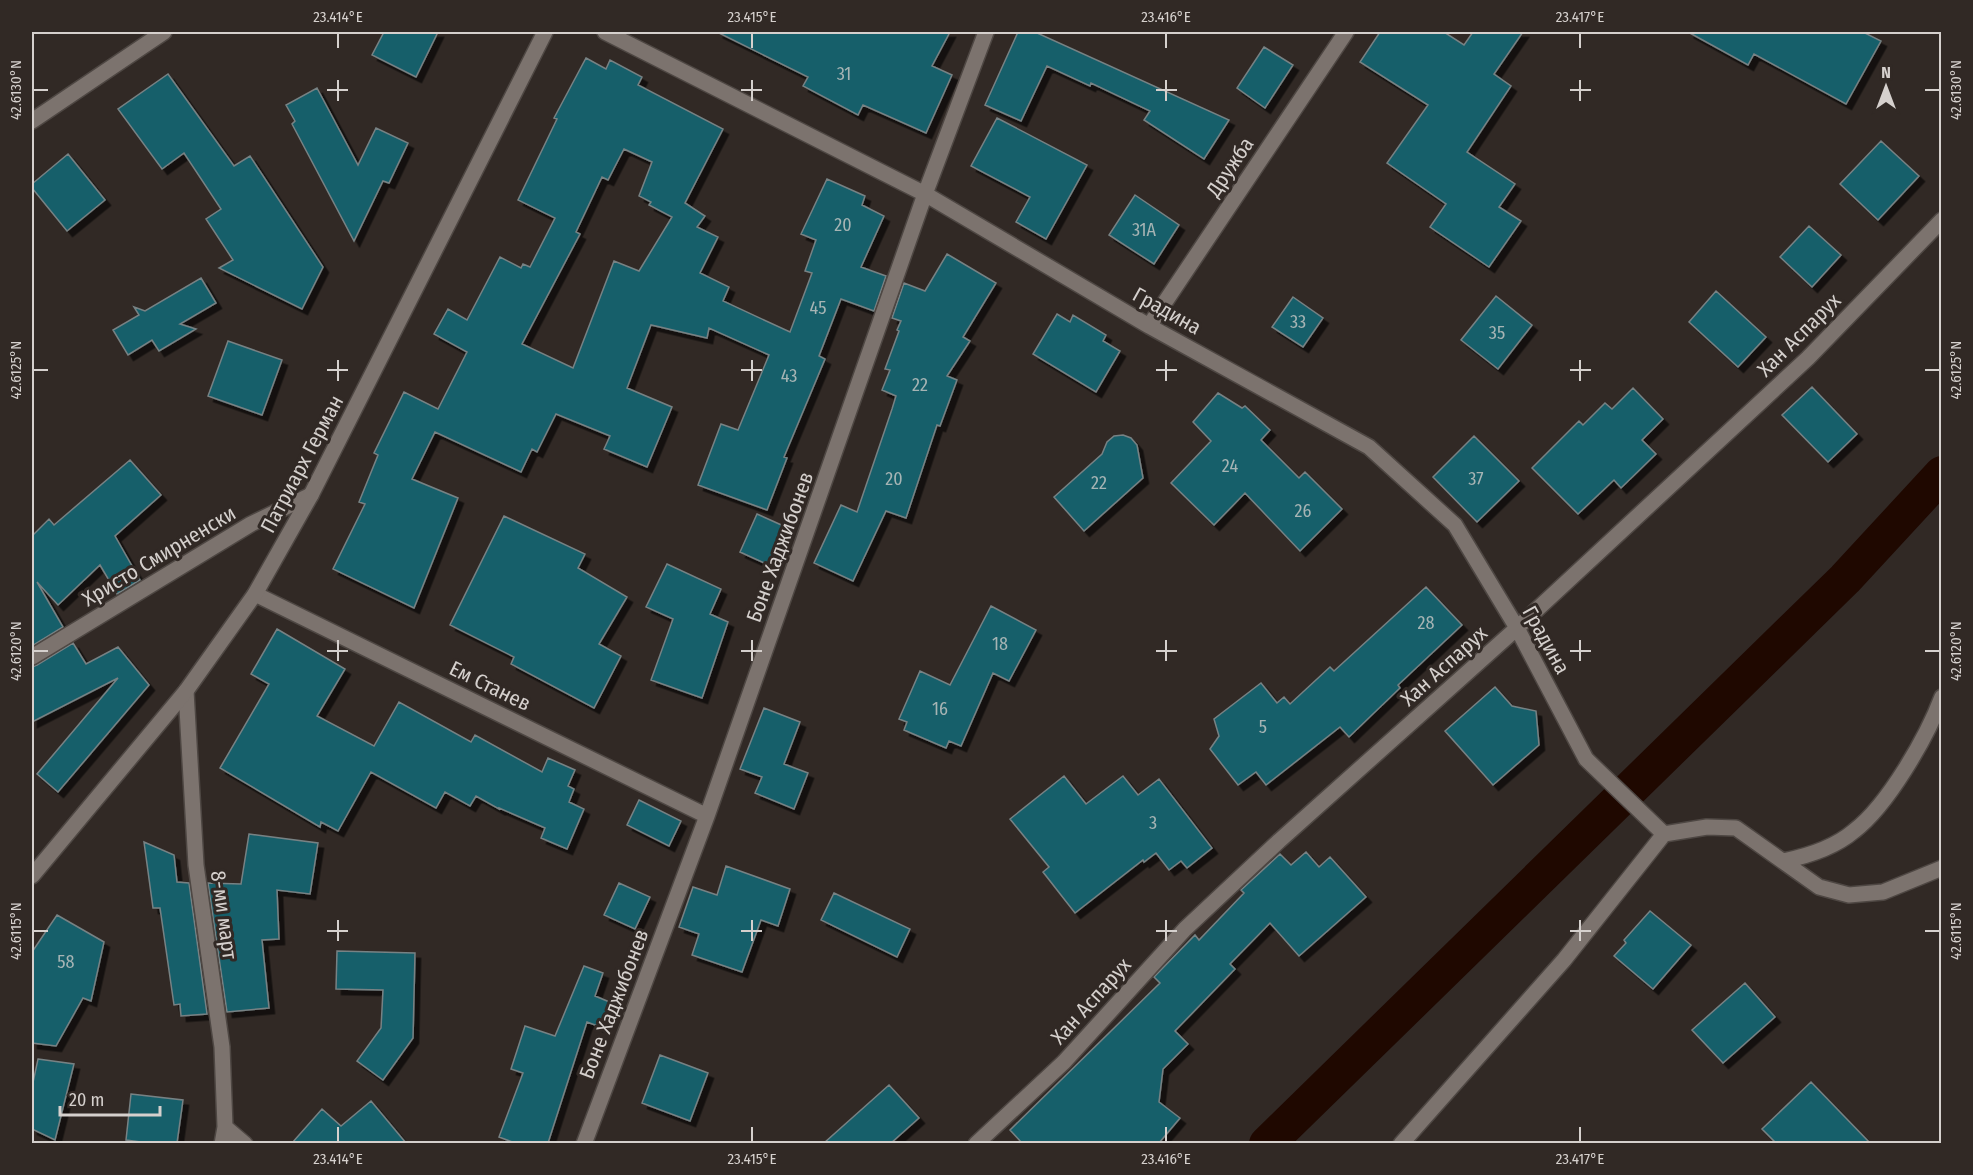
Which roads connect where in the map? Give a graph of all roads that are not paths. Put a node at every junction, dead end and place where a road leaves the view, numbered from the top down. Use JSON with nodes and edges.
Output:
{"nodes":[{"id":1,"x":164,"y":32,"type":"edge"},
{"id":2,"x":545,"y":32,"type":"edge"},
{"id":3,"x":605,"y":32,"type":"edge"},
{"id":4,"x":986,"y":32,"type":"edge"},
{"id":5,"x":1346,"y":32,"type":"edge"},
{"id":6,"x":32,"y":121,"type":"edge"},
{"id":7,"x":925,"y":194,"type":"junction"},
{"id":8,"x":1941,"y":220,"type":"edge"},
{"id":9,"x":1149,"y":326,"type":"junction"},
{"id":10,"x":311,"y":495,"type":"junction"},
{"id":11,"x":255,"y":594,"type":"junction"},
{"id":12,"x":1517,"y":628,"type":"junction"},
{"id":13,"x":32,"y":657,"type":"edge"},
{"id":14,"x":186,"y":692,"type":"junction"},
{"id":15,"x":1941,"y":697,"type":"edge"},
{"id":16,"x":707,"y":816,"type":"junction"},
{"id":17,"x":1664,"y":834,"type":"junction"},
{"id":18,"x":1783,"y":861,"type":"junction"},
{"id":19,"x":1941,"y":868,"type":"edge"},
{"id":20,"x":32,"y":876,"type":"edge"},
{"id":21,"x":225,"y":1127,"type":"junction"},
{"id":22,"x":222,"y":1143,"type":"edge"},
{"id":23,"x":245,"y":1143,"type":"edge"},
{"id":24,"x":584,"y":1143,"type":"edge"},
{"id":25,"x":976,"y":1143,"type":"edge"},
{"id":26,"x":1401,"y":1143,"type":"edge"}],
"edges":[{"from":1,"to":6,"type":"street"},
{"from":2,"to":10,"type":"street","name":"Патриарх Герман"},
{"from":3,"to":7,"type":"street","name":"Градина"},
{"from":4,"to":7,"type":"street","name":"Боне Хаджибонев"},
{"from":5,"to":9,"type":"street","name":"Дружба"},
{"from":7,"to":9,"type":"street","name":"Градина"},
{"from":7,"to":16,"type":"street","name":"Боне Хаджибонев"},
{"from":8,"to":12,"type":"street","name":"Хан Аспарух"},
{"from":9,"to":12,"type":"street","name":"Градина"},
{"from":10,"to":11,"type":"street","name":"Патриарх Герман"},
{"from":10,"to":13,"type":"street","name":"Христо Смирненски"},
{"from":11,"to":14,"type":"street","name":"Патриарх Герман"},
{"from":11,"to":16,"type":"street","name":"Ем Станев"},
{"from":12,"to":17,"type":"street","name":"Градина"},
{"from":12,"to":25,"type":"street","name":"Хан Аспарух"},
{"from":14,"to":20,"type":"street","name":"Патриарх Герман"},
{"from":14,"to":21,"type":"street","name":"8-ми март"},
{"from":15,"to":18,"type":"street"},
{"from":16,"to":24,"type":"street","name":"Боне Хаджибонев"},
{"from":17,"to":18,"type":"street"},
{"from":17,"to":26,"type":"street"},
{"from":18,"to":19,"type":"street"},
{"from":21,"to":22,"type":"street","name":"8-ми март"},
{"from":21,"to":23,"type":"street"}]}
